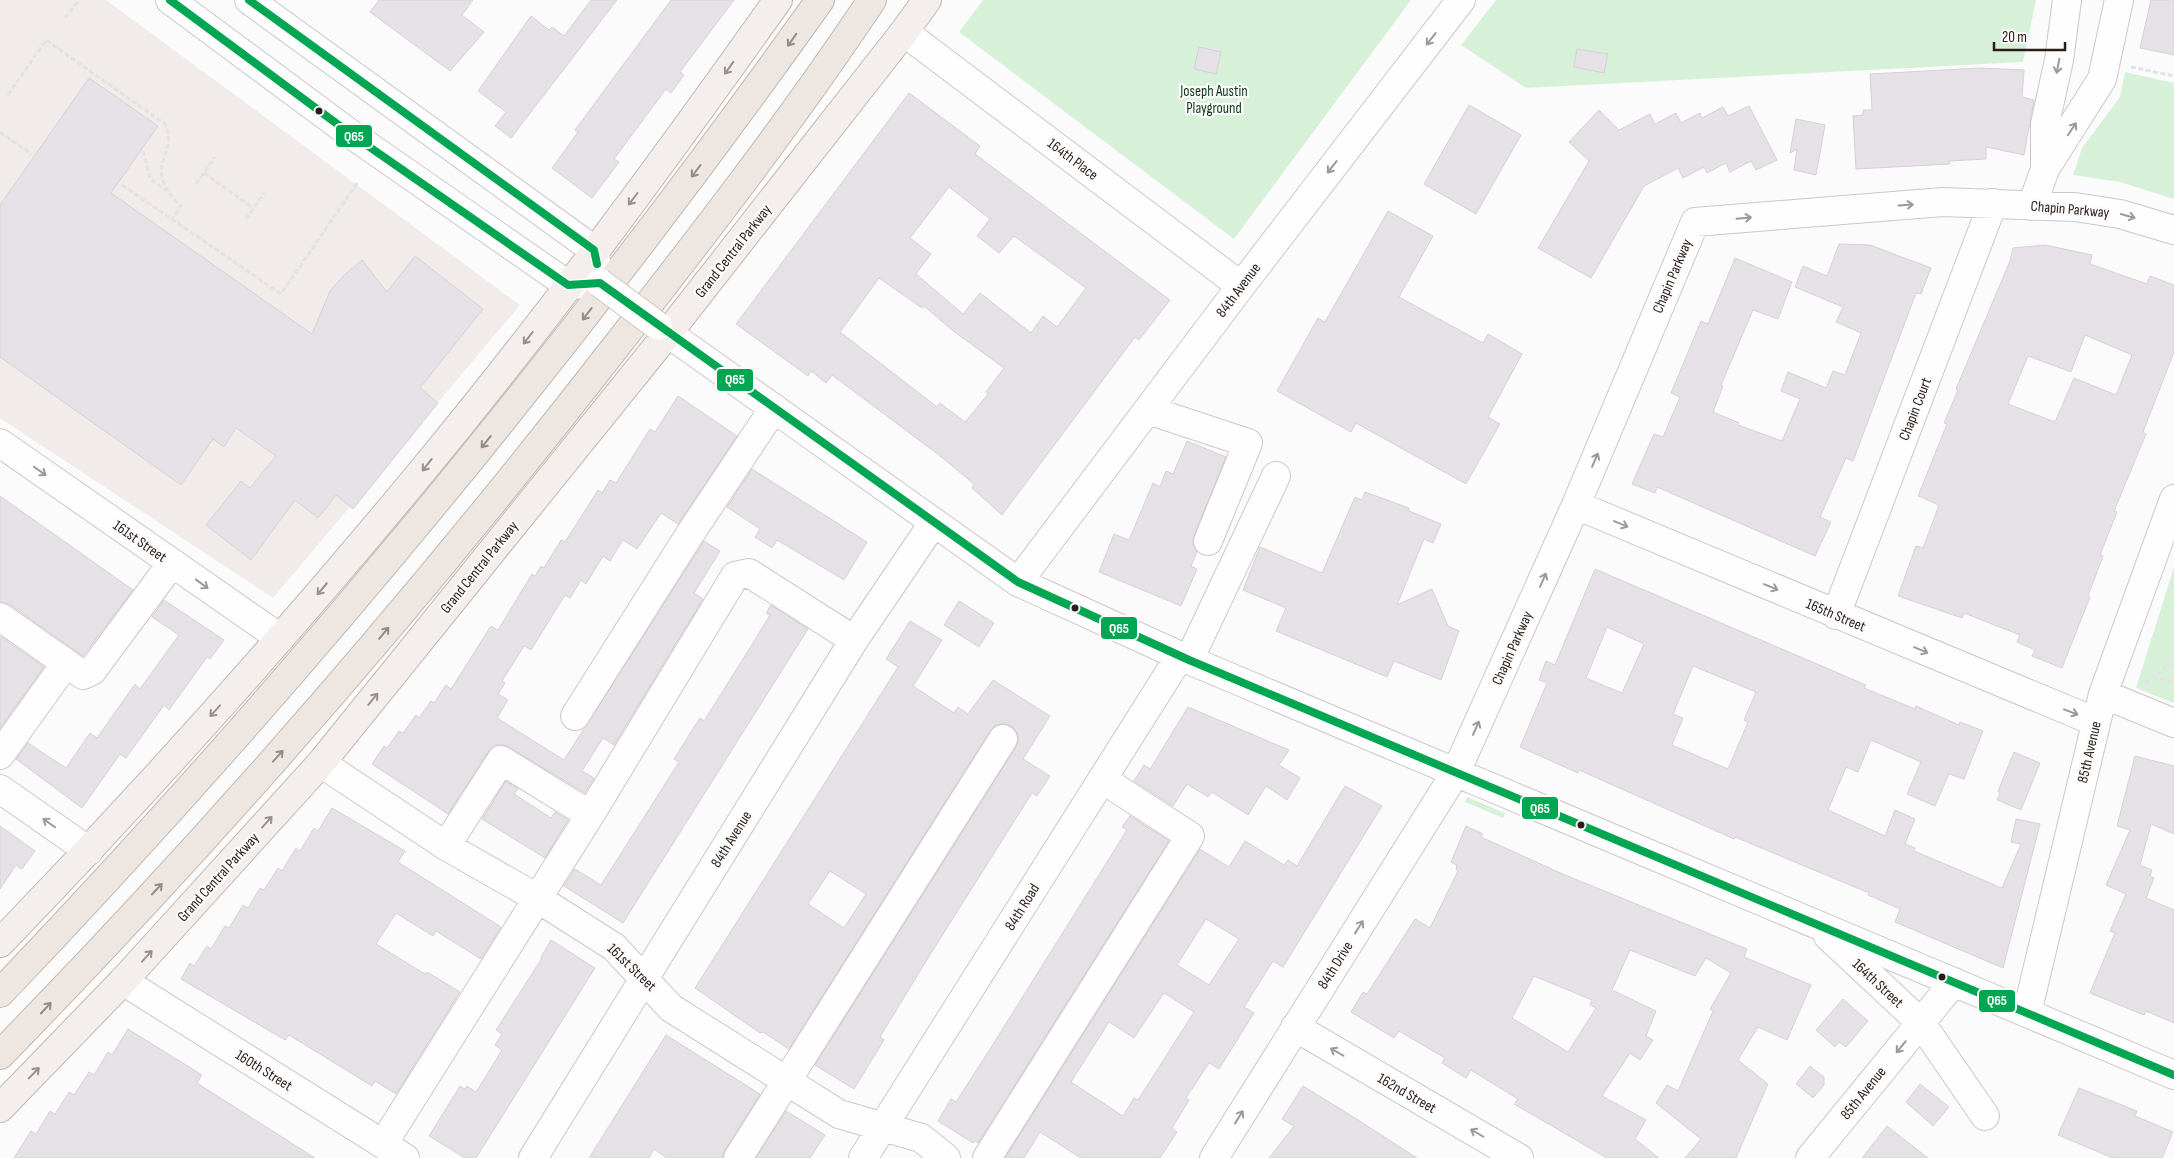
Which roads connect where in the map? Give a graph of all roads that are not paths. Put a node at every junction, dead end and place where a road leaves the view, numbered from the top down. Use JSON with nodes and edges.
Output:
{"nodes":[{"id":1,"x":170,"y":0,"type":"edge"},
{"id":2,"x":249,"y":0,"type":"edge"},
{"id":3,"x":778,"y":0,"type":"edge"},
{"id":4,"x":820,"y":0,"type":"edge"},
{"id":5,"x":872,"y":0,"type":"edge"},
{"id":6,"x":927,"y":0,"type":"edge"},
{"id":7,"x":1461,"y":0,"type":"edge"},
{"id":8,"x":2067,"y":0,"type":"edge"},
{"id":9,"x":2119,"y":0,"type":"edge"},
{"id":10,"x":904,"y":32,"type":"junction"},
{"id":11,"x":2045,"y":169,"type":"junction"},
{"id":12,"x":1993,"y":203,"type":"junction"},
{"id":13,"x":2032,"y":206,"type":"junction"},
{"id":14,"x":2174,"y":230,"type":"edge"},
{"id":15,"x":594,"y":250,"type":"junction"},
{"id":16,"x":600,"y":283,"type":"junction"},
{"id":17,"x":568,"y":285,"type":"junction"},
{"id":18,"x":1241,"y":286,"type":"junction"},
{"id":19,"x":663,"y":330,"type":"junction"},
{"id":20,"x":774,"y":408,"type":"junction"},
{"id":21,"x":1148,"y":410,"type":"junction"},
{"id":22,"x":0,"y":443,"type":"edge"},
{"id":23,"x":1276,"y":476,"type":"dead end"},
{"id":24,"x":2174,"y":499,"type":"edge"},
{"id":25,"x":1576,"y":505,"type":"junction"},
{"id":26,"x":934,"y":522,"type":"junction"},
{"id":27,"x":1208,"y":541,"type":"dead end"},
{"id":28,"x":172,"y":563,"type":"junction"},
{"id":29,"x":1018,"y":582,"type":"junction"},
{"id":30,"x":1836,"y":615,"type":"junction"},
{"id":31,"x":0,"y":617,"type":"edge"},
{"id":32,"x":280,"y":638,"type":"junction"},
{"id":33,"x":854,"y":640,"type":"junction"},
{"id":34,"x":1185,"y":658,"type":"junction"},
{"id":35,"x":66,"y":663,"type":"junction"},
{"id":36,"x":2102,"y":694,"type":"junction"},
{"id":37,"x":576,"y":716,"type":"dead end"},
{"id":38,"x":2096,"y":722,"type":"junction"},
{"id":39,"x":2174,"y":723,"type":"edge"},
{"id":40,"x":1003,"y":739,"type":"dead end"},
{"id":41,"x":0,"y":755,"type":"edge"},
{"id":42,"x":321,"y":763,"type":"junction"},
{"id":43,"x":1456,"y":772,"type":"junction"},
{"id":44,"x":1102,"y":780,"type":"junction"},
{"id":45,"x":0,"y":789,"type":"edge"},
{"id":46,"x":590,"y":814,"type":"junction"},
{"id":47,"x":446,"y":846,"type":"junction"},
{"id":48,"x":89,"y":851,"type":"junction"},
{"id":49,"x":537,"y":898,"type":"junction"},
{"id":50,"x":1814,"y":923,"type":"junction"},
{"id":51,"x":0,"y":943,"type":"edge"},
{"id":52,"x":645,"y":978,"type":"junction"},
{"id":53,"x":123,"y":981,"type":"junction"},
{"id":54,"x":1954,"y":982,"type":"junction"},
{"id":55,"x":0,"y":993,"type":"edge"},
{"id":56,"x":2027,"y":1013,"type":"junction"},
{"id":57,"x":1921,"y":1023,"type":"junction"},
{"id":58,"x":1295,"y":1028,"type":"junction"},
{"id":59,"x":0,"y":1056,"type":"edge"},
{"id":60,"x":2174,"y":1075,"type":"edge"},
{"id":61,"x":787,"y":1080,"type":"junction"},
{"id":62,"x":0,"y":1108,"type":"edge"},
{"id":63,"x":1985,"y":1116,"type":"dead end"},
{"id":64,"x":882,"y":1126,"type":"junction"},
{"id":65,"x":394,"y":1151,"type":"edge"},
{"id":66,"x":533,"y":1158,"type":"edge"},
{"id":67,"x":738,"y":1158,"type":"edge"},
{"id":68,"x":863,"y":1158,"type":"edge"},
{"id":69,"x":946,"y":1158,"type":"edge"},
{"id":70,"x":987,"y":1158,"type":"edge"},
{"id":71,"x":1214,"y":1158,"type":"edge"},
{"id":72,"x":1519,"y":1158,"type":"edge"},
{"id":73,"x":1810,"y":1158,"type":"edge"}],
"edges":[{"from":1,"to":17,"type":"street"},
{"from":2,"to":15,"type":"street"},
{"from":3,"to":15,"type":"main road","one_way":true},
{"from":4,"to":55,"type":"highway","one_way":true},
{"from":59,"to":5,"type":"highway","name":"Grand Central Parkway","one_way":true},
{"from":6,"to":10,"type":"main road","name":"Grand Central Parkway"},
{"from":7,"to":18,"type":"street","name":"84th Avenue","one_way":true},
{"from":8,"to":11,"type":"street","one_way":true},
{"from":11,"to":9,"type":"street","one_way":true},
{"from":10,"to":18,"type":"street","name":"164th Place"},
{"from":10,"to":19,"type":"main road","name":"Grand Central Parkway"},
{"from":11,"to":13,"type":"street"},
{"from":12,"to":13,"type":"street","name":"Chapin Parkway"},
{"from":25,"to":12,"type":"street","name":"Chapin Parkway","one_way":true},
{"from":12,"to":30,"type":"street","name":"Chapin Court"},
{"from":13,"to":14,"type":"street","name":"Chapin Parkway","one_way":true},
{"from":15,"to":16,"type":"street"},
{"from":15,"to":17,"type":"main road"},
{"from":16,"to":17,"type":"street"},
{"from":16,"to":19,"type":"street","name":"164th Street","bridge":true},
{"from":17,"to":32,"type":"main road","one_way":true},
{"from":18,"to":21,"type":"street","name":"84th Avenue"},
{"from":19,"to":20,"type":"street","name":"164th Street"},
{"from":42,"to":19,"type":"main road","name":"Grand Central Parkway","one_way":true},
{"from":20,"to":26,"type":"street","name":"164th Street"},
{"from":20,"to":37,"type":"street"},
{"from":21,"to":27,"type":"street"},
{"from":21,"to":29,"type":"street","name":"84th Avenue"},
{"from":22,"to":28,"type":"street","name":"161st Street","one_way":true},
{"from":23,"to":34,"type":"street","name":"84th Road"},
{"from":24,"to":36,"type":"street","name":"85th Avenue"},
{"from":25,"to":30,"type":"street","name":"165th Street","one_way":true},
{"from":43,"to":25,"type":"street","name":"Chapin Parkway","one_way":true},
{"from":26,"to":29,"type":"street","name":"164th Street"},
{"from":26,"to":33,"type":"street","name":"84th Avenue"},
{"from":28,"to":32,"type":"street","name":"161st Street","one_way":true},
{"from":28,"to":35,"type":"street"},
{"from":29,"to":34,"type":"street","name":"164th Street"},
{"from":30,"to":38,"type":"street","name":"165th Street","one_way":true},
{"from":31,"to":35,"type":"street"},
{"from":32,"to":48,"type":"main road","one_way":true},
{"from":33,"to":46,"type":"street"},
{"from":33,"to":52,"type":"street","name":"84th Avenue"},
{"from":34,"to":43,"type":"street","name":"164th Street"},
{"from":34,"to":44,"type":"street","name":"84th Road"},
{"from":35,"to":41,"type":"street"},
{"from":36,"to":38,"type":"street","name":"85th Avenue"},
{"from":36,"to":39,"type":"street"},
{"from":38,"to":56,"type":"street","name":"85th Avenue"},
{"from":40,"to":61,"type":"street"},
{"from":42,"to":47,"type":"street","name":"161st Street"},
{"from":53,"to":42,"type":"main road","name":"Grand Central Parkway","one_way":true},
{"from":43,"to":50,"type":"street","name":"164th Street"},
{"from":58,"to":43,"type":"street","name":"84th Drive","one_way":true},
{"from":44,"to":64,"type":"street","name":"84th Road"},
{"from":44,"to":70,"type":"street"},
{"from":48,"to":45,"type":"street","one_way":true},
{"from":46,"to":47,"type":"street"},
{"from":46,"to":49,"type":"street"},
{"from":47,"to":49,"type":"street","name":"161st Street"},
{"from":48,"to":51,"type":"main road"},
{"from":49,"to":52,"type":"street","name":"161st Street"},
{"from":49,"to":65,"type":"street"},
{"from":50,"to":54,"type":"street","name":"164th Street"},
{"from":50,"to":57,"type":"street","name":"164th Street"},
{"from":52,"to":61,"type":"street","name":"161st Street"},
{"from":52,"to":66,"type":"street","name":"84th Avenue"},
{"from":62,"to":53,"type":"main road","name":"Grand Central Parkway","one_way":true},
{"from":53,"to":65,"type":"street","name":"160th Street"},
{"from":54,"to":56,"type":"street","name":"164th Street"},
{"from":54,"to":57,"type":"street","name":"85th Avenue"},
{"from":56,"to":60,"type":"street","name":"164th Street"},
{"from":57,"to":63,"type":"street","name":"164th Street"},
{"from":57,"to":73,"type":"street","name":"85th Avenue","one_way":true},
{"from":71,"to":58,"type":"street","name":"84th Drive","one_way":true},
{"from":72,"to":58,"type":"street","name":"162nd Street","one_way":true},
{"from":61,"to":64,"type":"street","name":"161st Street"},
{"from":61,"to":67,"type":"street"},
{"from":64,"to":68,"type":"street","name":"84th Road"},
{"from":64,"to":69,"type":"street","name":"161st Street"}]}
